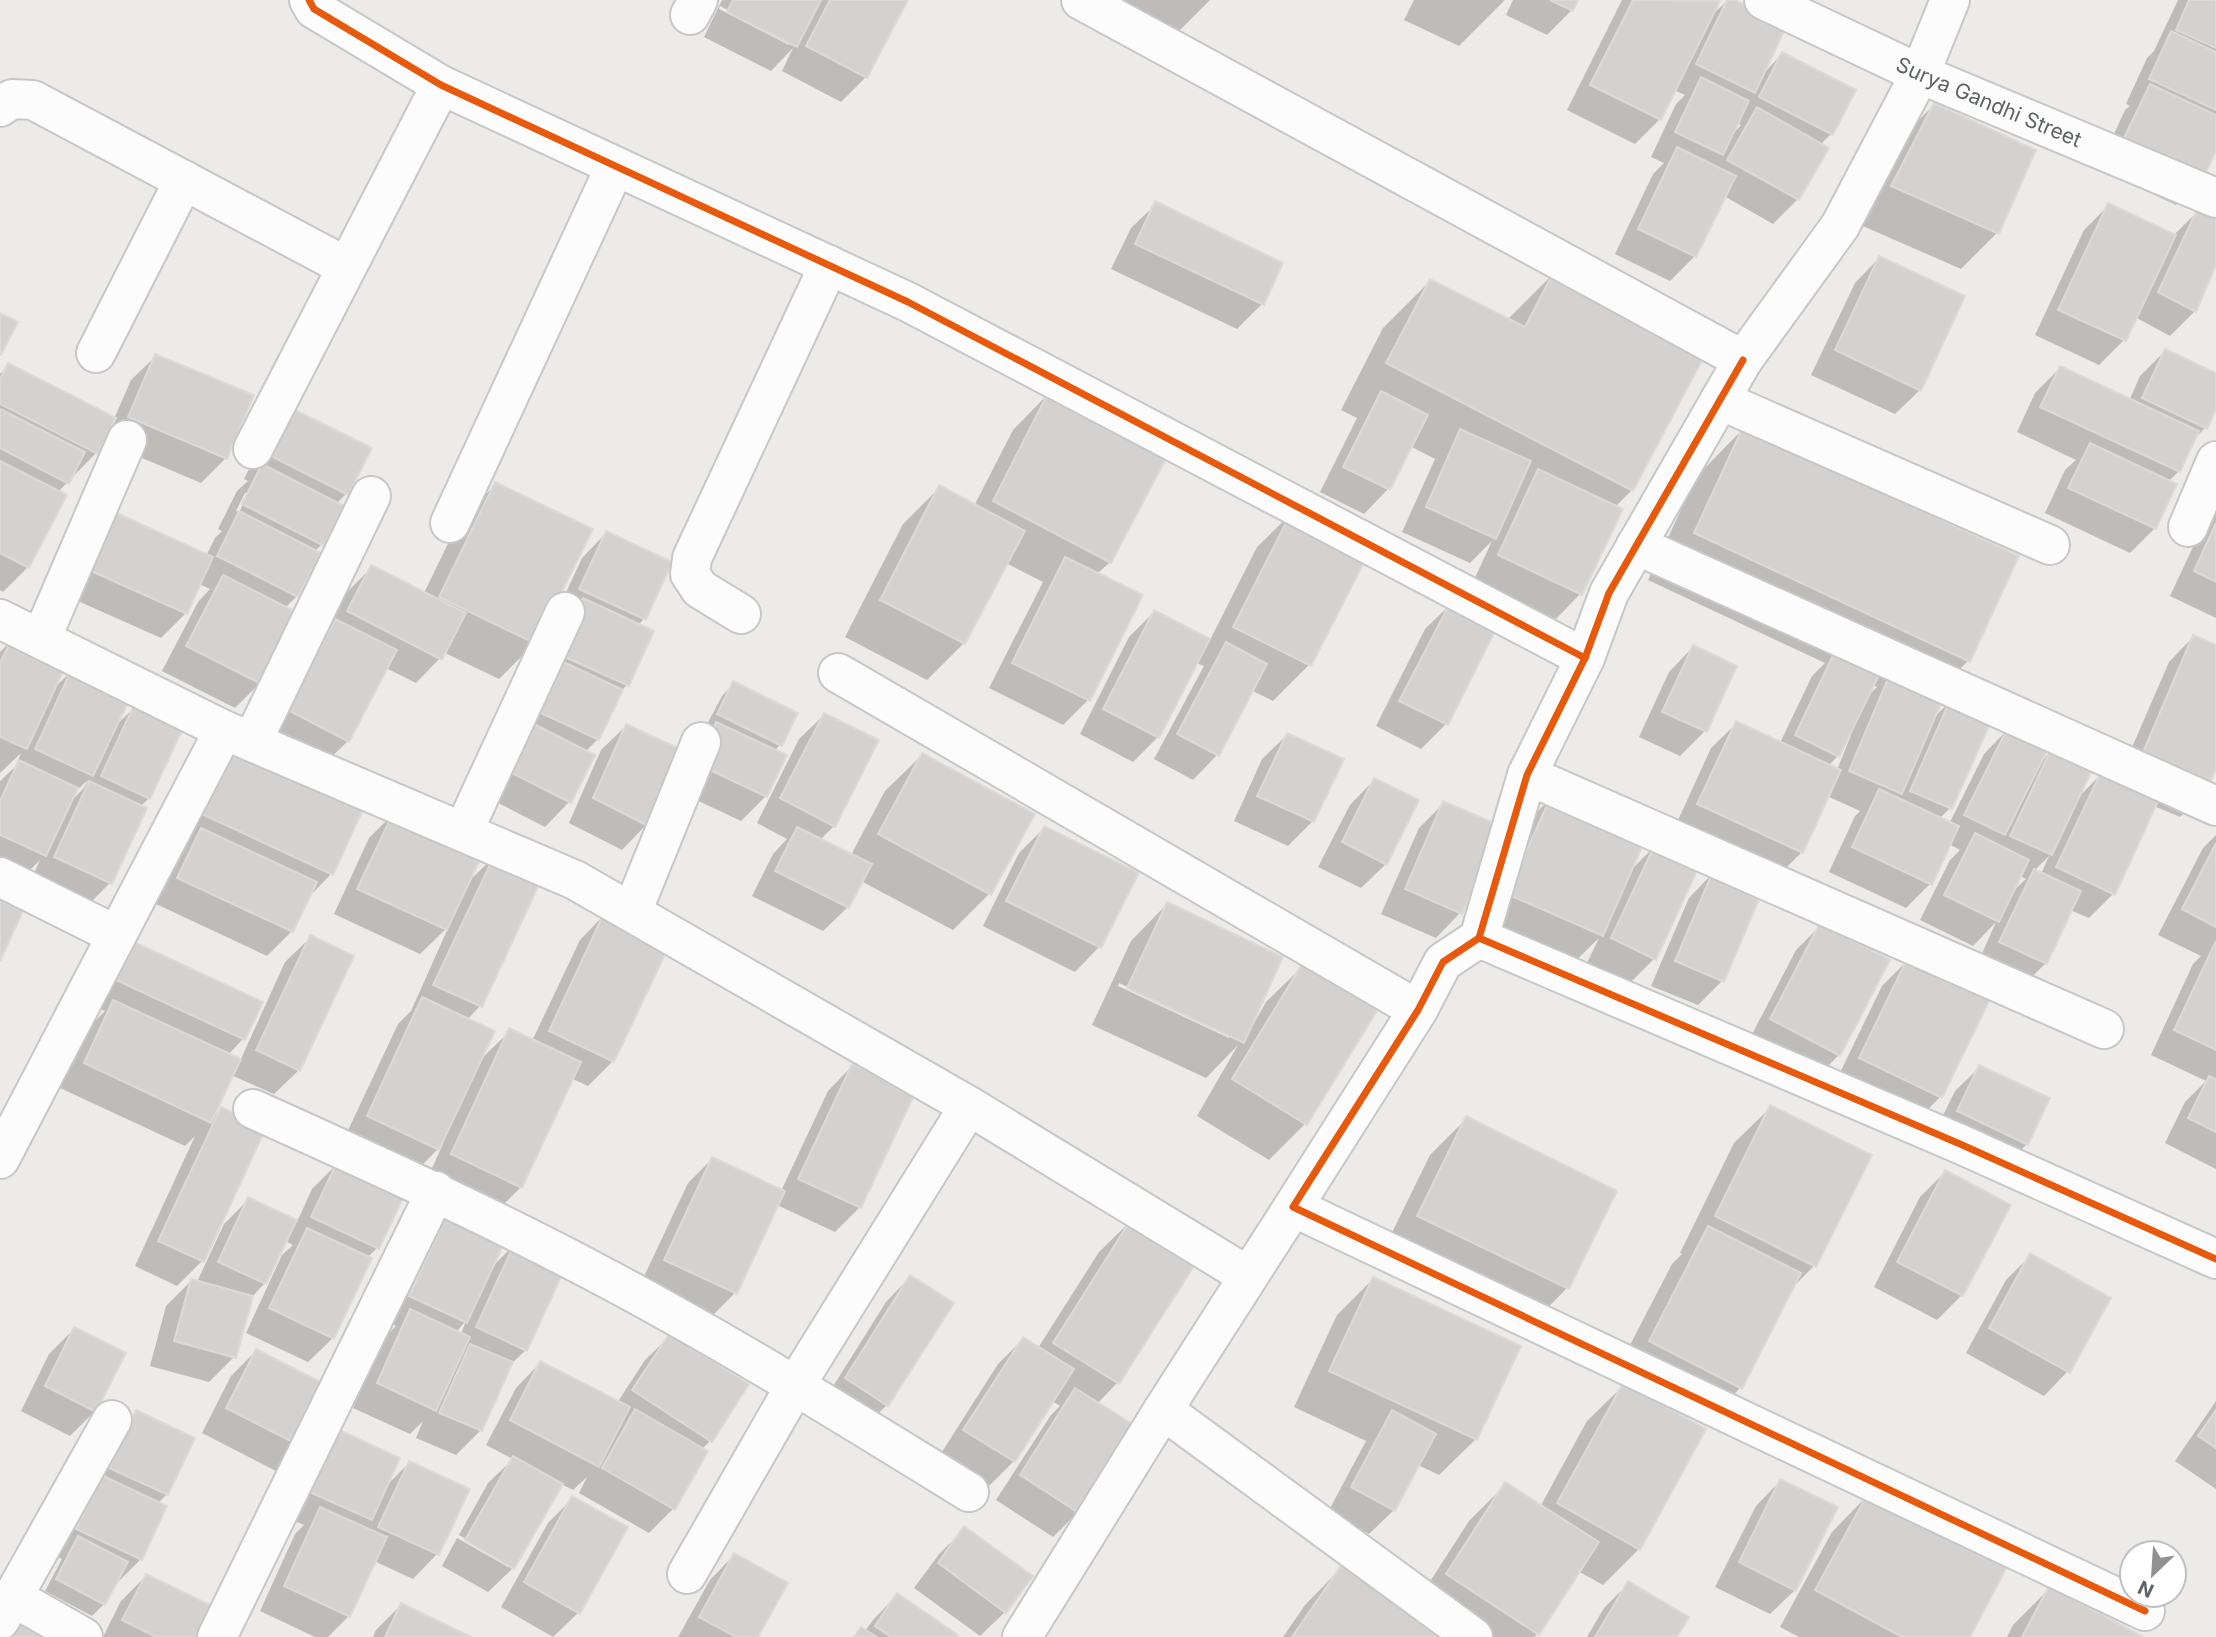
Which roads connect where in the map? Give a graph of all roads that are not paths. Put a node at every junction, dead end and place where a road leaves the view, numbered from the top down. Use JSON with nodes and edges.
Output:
{"nodes":[{"id":1,"x":309,"y":0,"type":"edge"},
{"id":2,"x":1082,"y":0,"type":"edge"},
{"id":3,"x":1764,"y":0,"type":"edge"},
{"id":4,"x":1950,"y":0,"type":"edge"},
{"id":5,"x":1920,"y":74,"type":"junction"},
{"id":6,"x":440,"y":85,"type":"junction"},
{"id":7,"x":0,"y":107,"type":"edge"},
{"id":8,"x":615,"y":167,"type":"junction"},
{"id":9,"x":184,"y":180,"type":"junction"},
{"id":10,"x":2216,"y":198,"type":"edge"},
{"id":11,"x":829,"y":265,"type":"junction"},
{"id":12,"x":345,"y":266,"type":"junction"},
{"id":13,"x":96,"y":354,"type":"dead end"},
{"id":14,"x":1743,"y":360,"type":"junction"},
{"id":15,"x":1720,"y":400,"type":"junction"},
{"id":16,"x":127,"y":440,"type":"dead end"},
{"id":17,"x":253,"y":449,"type":"dead end"},
{"id":18,"x":2216,"y":461,"type":"edge"},
{"id":19,"x":371,"y":496,"type":"dead end"},
{"id":20,"x":450,"y":523,"type":"dead end"},
{"id":21,"x":2188,"y":527,"type":"dead end"},
{"id":22,"x":1636,"y":545,"type":"junction"},
{"id":23,"x":2050,"y":545,"type":"dead end"},
{"id":24,"x":565,"y":612,"type":"dead end"},
{"id":25,"x":741,"y":614,"type":"dead end"},
{"id":26,"x":0,"y":619,"type":"edge"},
{"id":27,"x":40,"y":639,"type":"junction"},
{"id":28,"x":1585,"y":658,"type":"junction"},
{"id":29,"x":838,"y":673,"type":"dead end"},
{"id":30,"x":238,"y":736,"type":"junction"},
{"id":31,"x":701,"y":742,"type":"dead end"},
{"id":32,"x":1527,"y":775,"type":"junction"},
{"id":33,"x":2216,"y":806,"type":"edge"},
{"id":34,"x":463,"y":832,"type":"junction"},
{"id":35,"x":0,"y":877,"type":"edge"},
{"id":36,"x":632,"y":912,"type":"junction"},
{"id":37,"x":116,"y":935,"type":"junction"},
{"id":38,"x":1479,"y":938,"type":"junction"},
{"id":39,"x":1418,"y":1010,"type":"junction"},
{"id":40,"x":2104,"y":1029,"type":"dead end"},
{"id":41,"x":969,"y":1106,"type":"junction"},
{"id":42,"x":253,"y":1109,"type":"dead end"},
{"id":43,"x":9,"y":1118,"type":"edge"},
{"id":44,"x":0,"y":1159,"type":"edge"},
{"id":45,"x":436,"y":1191,"type":"junction"},
{"id":46,"x":1293,"y":1207,"type":"junction"},
{"id":47,"x":2216,"y":1259,"type":"edge"},
{"id":48,"x":1248,"y":1276,"type":"junction"},
{"id":49,"x":795,"y":1386,"type":"junction"},
{"id":50,"x":1163,"y":1410,"type":"junction"},
{"id":51,"x":112,"y":1420,"type":"dead end"},
{"id":52,"x":969,"y":1492,"type":"dead end"},
{"id":53,"x":687,"y":1574,"type":"dead end"},
{"id":54,"x":6,"y":1609,"type":"edge"},
{"id":55,"x":2145,"y":1611,"type":"dead end"},
{"id":56,"x":83,"y":1637,"type":"edge"},
{"id":57,"x":217,"y":1637,"type":"edge"},
{"id":58,"x":1022,"y":1637,"type":"edge"},
{"id":59,"x":1473,"y":1637,"type":"edge"}],
"edges":[{"from":1,"to":6,"type":"street"},
{"from":2,"to":14,"type":"street"},
{"from":3,"to":5,"type":"street","name":"Surya Gandhi Street"},
{"from":4,"to":5,"type":"street"},
{"from":5,"to":10,"type":"street","name":"Surya Gandhi Street"},
{"from":5,"to":14,"type":"street"},
{"from":6,"to":8,"type":"street"},
{"from":6,"to":12,"type":"street"},
{"from":7,"to":9,"type":"street"},
{"from":8,"to":11,"type":"street"},
{"from":8,"to":20,"type":"street"},
{"from":9,"to":12,"type":"street"},
{"from":9,"to":13,"type":"street"},
{"from":11,"to":25,"type":"street"},
{"from":11,"to":28,"type":"street"},
{"from":12,"to":17,"type":"street"},
{"from":14,"to":15,"type":"street"},
{"from":15,"to":22,"type":"street"},
{"from":15,"to":23,"type":"street"},
{"from":16,"to":27,"type":"street"},
{"from":18,"to":21,"type":"street"},
{"from":19,"to":30,"type":"street"},
{"from":22,"to":28,"type":"street"},
{"from":22,"to":33,"type":"street"},
{"from":24,"to":34,"type":"street"},
{"from":26,"to":27,"type":"street"},
{"from":27,"to":30,"type":"street"},
{"from":28,"to":32,"type":"street"},
{"from":29,"to":39,"type":"street"},
{"from":30,"to":34,"type":"street"},
{"from":30,"to":37,"type":"street"},
{"from":31,"to":36,"type":"street"},
{"from":32,"to":38,"type":"street"},
{"from":32,"to":40,"type":"street"},
{"from":34,"to":36,"type":"street"},
{"from":35,"to":37,"type":"street"},
{"from":36,"to":41,"type":"street"},
{"from":37,"to":43,"type":"street"},
{"from":38,"to":39,"type":"street"},
{"from":38,"to":47,"type":"street"},
{"from":39,"to":46,"type":"street"},
{"from":41,"to":48,"type":"street"},
{"from":41,"to":49,"type":"street"},
{"from":42,"to":45,"type":"street"},
{"from":43,"to":44,"type":"street"},
{"from":45,"to":49,"type":"street"},
{"from":45,"to":57,"type":"street"},
{"from":46,"to":48,"type":"street"},
{"from":46,"to":55,"type":"street"},
{"from":48,"to":50,"type":"street"},
{"from":49,"to":52,"type":"street"},
{"from":49,"to":53,"type":"street"},
{"from":50,"to":58,"type":"street"},
{"from":50,"to":59,"type":"street"},
{"from":51,"to":54,"type":"street"},
{"from":54,"to":56,"type":"street"}]}
